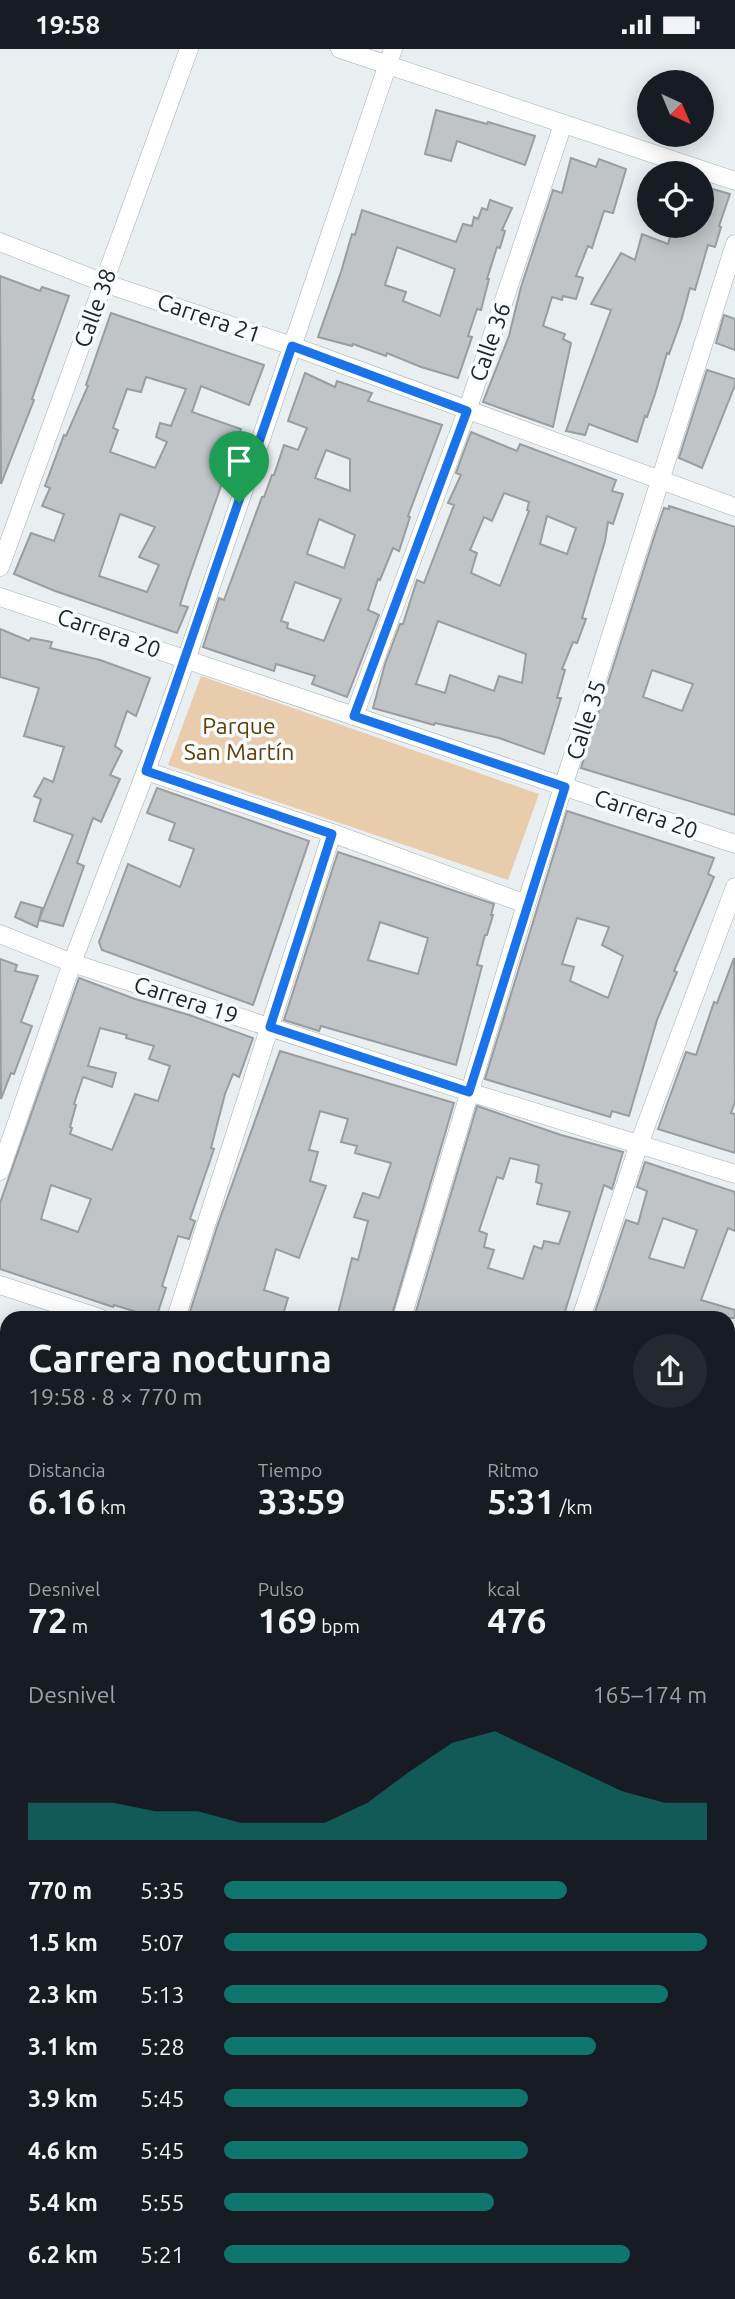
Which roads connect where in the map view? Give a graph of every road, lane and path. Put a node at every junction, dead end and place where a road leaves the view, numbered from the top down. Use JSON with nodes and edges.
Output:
{"nodes":[{"id":1,"x":189,"y":49,"type":"edge"},
{"id":2,"x":340,"y":49,"type":"edge"},
{"id":3,"x":390,"y":57,"type":"edge"},
{"id":4,"x":563,"y":124,"type":"junction"},
{"id":5,"x":735,"y":181,"type":"edge"},
{"id":6,"x":0,"y":242,"type":"edge"},
{"id":7,"x":735,"y":244,"type":"edge"},
{"id":8,"x":104,"y":283,"type":"junction"},
{"id":9,"x":292,"y":346,"type":"junction"},
{"id":10,"x":467,"y":411,"type":"junction"},
{"id":11,"x":662,"y":481,"type":"junction"},
{"id":12,"x":735,"y":507,"type":"edge"},
{"id":13,"x":0,"y":568,"type":"edge"},
{"id":14,"x":0,"y":597,"type":"edge"},
{"id":15,"x":186,"y":660,"type":"junction"},
{"id":16,"x":354,"y":716,"type":"junction"},
{"id":17,"x":146,"y":771,"type":"junction"},
{"id":18,"x":565,"y":787,"type":"junction"},
{"id":19,"x":332,"y":834,"type":"junction"},
{"id":20,"x":735,"y":844,"type":"edge"},
{"id":21,"x":735,"y":887,"type":"edge"},
{"id":22,"x":526,"y":904,"type":"junction"},
{"id":23,"x":0,"y":934,"type":"edge"},
{"id":24,"x":72,"y":963,"type":"junction"},
{"id":25,"x":270,"y":1027,"type":"junction"},
{"id":26,"x":469,"y":1092,"type":"junction"},
{"id":27,"x":639,"y":1144,"type":"junction"},
{"id":28,"x":0,"y":1171,"type":"edge"},
{"id":29,"x":735,"y":1174,"type":"edge"},
{"id":30,"x":0,"y":1285,"type":"edge"},
{"id":31,"x":79,"y":1311,"type":"edge"},
{"id":32,"x":178,"y":1311,"type":"edge"},
{"id":33,"x":404,"y":1311,"type":"edge"},
{"id":34,"x":583,"y":1311,"type":"edge"}],
"edges":[{"from":1,"to":8,"type":"street","name":"Calle 38"},
{"from":2,"to":3,"type":"street"},
{"from":3,"to":4,"type":"street"},
{"from":3,"to":9,"type":"street"},
{"from":4,"to":5,"type":"street"},
{"from":4,"to":10,"type":"street","name":"Calle 36"},
{"from":6,"to":8,"type":"street","name":"Carrera 21"},
{"from":7,"to":11,"type":"street","name":"Calle 35"},
{"from":8,"to":9,"type":"street","name":"Carrera 21"},
{"from":8,"to":13,"type":"street","name":"Calle 38"},
{"from":9,"to":10,"type":"street","name":"Carrera 21"},
{"from":9,"to":15,"type":"street"},
{"from":10,"to":11,"type":"street","name":"Carrera 21"},
{"from":10,"to":16,"type":"street","name":"Calle 36"},
{"from":11,"to":12,"type":"street","name":"Carrera 21"},
{"from":11,"to":18,"type":"street","name":"Calle 35"},
{"from":14,"to":15,"type":"street","name":"Carrera 20"},
{"from":15,"to":16,"type":"street","name":"Carrera 20"},
{"from":15,"to":17,"type":"street"},
{"from":16,"to":18,"type":"street","name":"Carrera 20"},
{"from":17,"to":19,"type":"street"},
{"from":17,"to":24,"type":"street"},
{"from":18,"to":20,"type":"street","name":"Carrera 20"},
{"from":18,"to":22,"type":"street","name":"Calle 35"},
{"from":19,"to":22,"type":"street"},
{"from":19,"to":25,"type":"street"},
{"from":21,"to":27,"type":"street"},
{"from":22,"to":26,"type":"street","name":"Calle 35"},
{"from":23,"to":24,"type":"street","name":"Carrera 19"},
{"from":24,"to":25,"type":"street","name":"Carrera 19"},
{"from":24,"to":28,"type":"street"},
{"from":25,"to":26,"type":"street","name":"Carrera 19"},
{"from":25,"to":32,"type":"street"},
{"from":26,"to":27,"type":"street","name":"Carrera 19"},
{"from":26,"to":33,"type":"street","name":"Calle 35"},
{"from":27,"to":29,"type":"street","name":"Carrera 19"},
{"from":27,"to":34,"type":"street"},
{"from":30,"to":31,"type":"street"}]}
